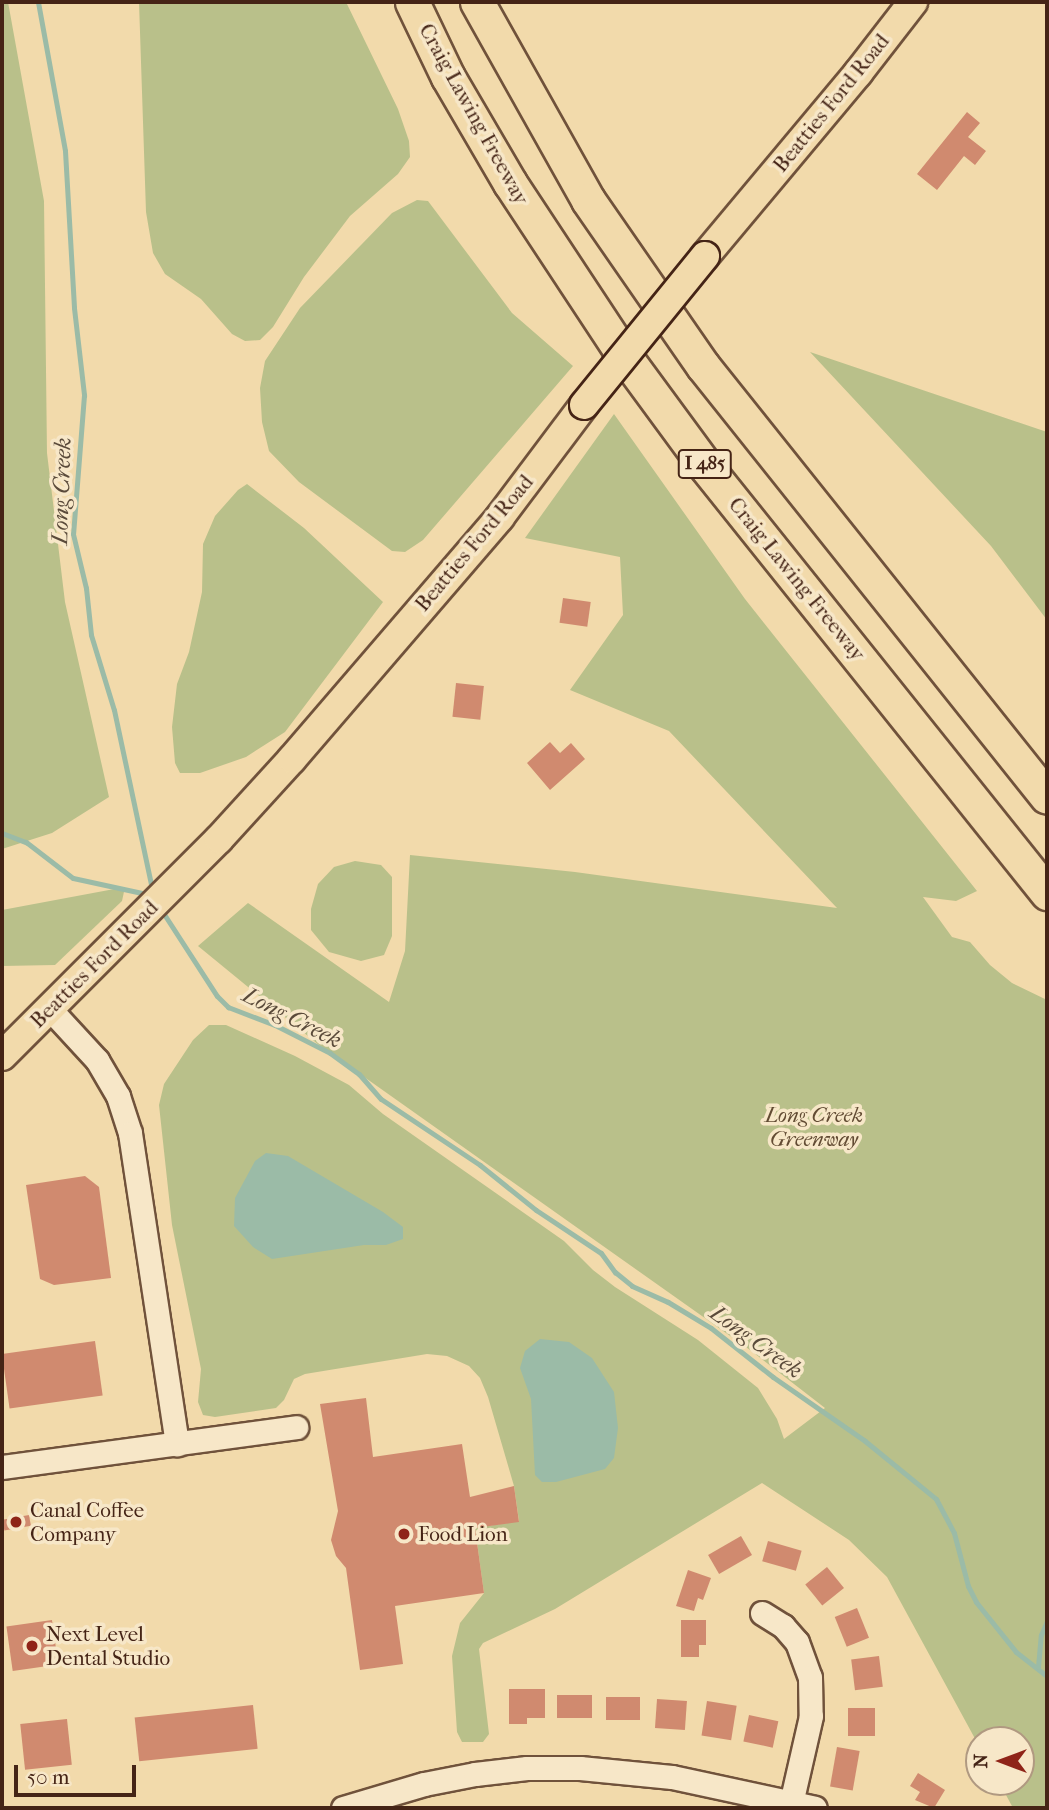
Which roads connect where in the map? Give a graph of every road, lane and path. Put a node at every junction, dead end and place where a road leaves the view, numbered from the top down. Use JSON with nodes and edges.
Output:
{"nodes":[{"id":1,"x":412,"y":2,"type":"edge"},
{"id":2,"x":477,"y":2,"type":"edge"},
{"id":3,"x":913,"y":2,"type":"edge"},
{"id":4,"x":1047,"y":797,"type":"edge"},
{"id":5,"x":1047,"y":893,"type":"edge"},
{"id":6,"x":49,"y":1008,"type":"junction"},
{"id":7,"x":2,"y":1056,"type":"edge"},
{"id":8,"x":296,"y":1427,"type":"dead end"},
{"id":9,"x":177,"y":1444,"type":"junction"},
{"id":10,"x":2,"y":1467,"type":"edge"},
{"id":11,"x":762,"y":1613,"type":"dead end"},
{"id":12,"x":790,"y":1806,"type":"edge"},
{"id":13,"x":343,"y":1808,"type":"edge"},
{"id":14,"x":815,"y":1808,"type":"edge"}],
"edges":[{"from":1,"to":5,"type":"highway","name":"Craig Lawing Freeway","number":"I 485"},
{"from":2,"to":4,"type":"highway","number":"I 485"},
{"from":3,"to":6,"type":"main road","name":"Beatties Ford Road","bridge":true},
{"from":6,"to":7,"type":"main road","name":"Beatties Ford Road"},
{"from":6,"to":9,"type":"street"},
{"from":8,"to":9,"type":"street"},
{"from":9,"to":10,"type":"street"},
{"from":11,"to":12,"type":"street"},
{"from":12,"to":13,"type":"street"},
{"from":12,"to":14,"type":"street"}]}
